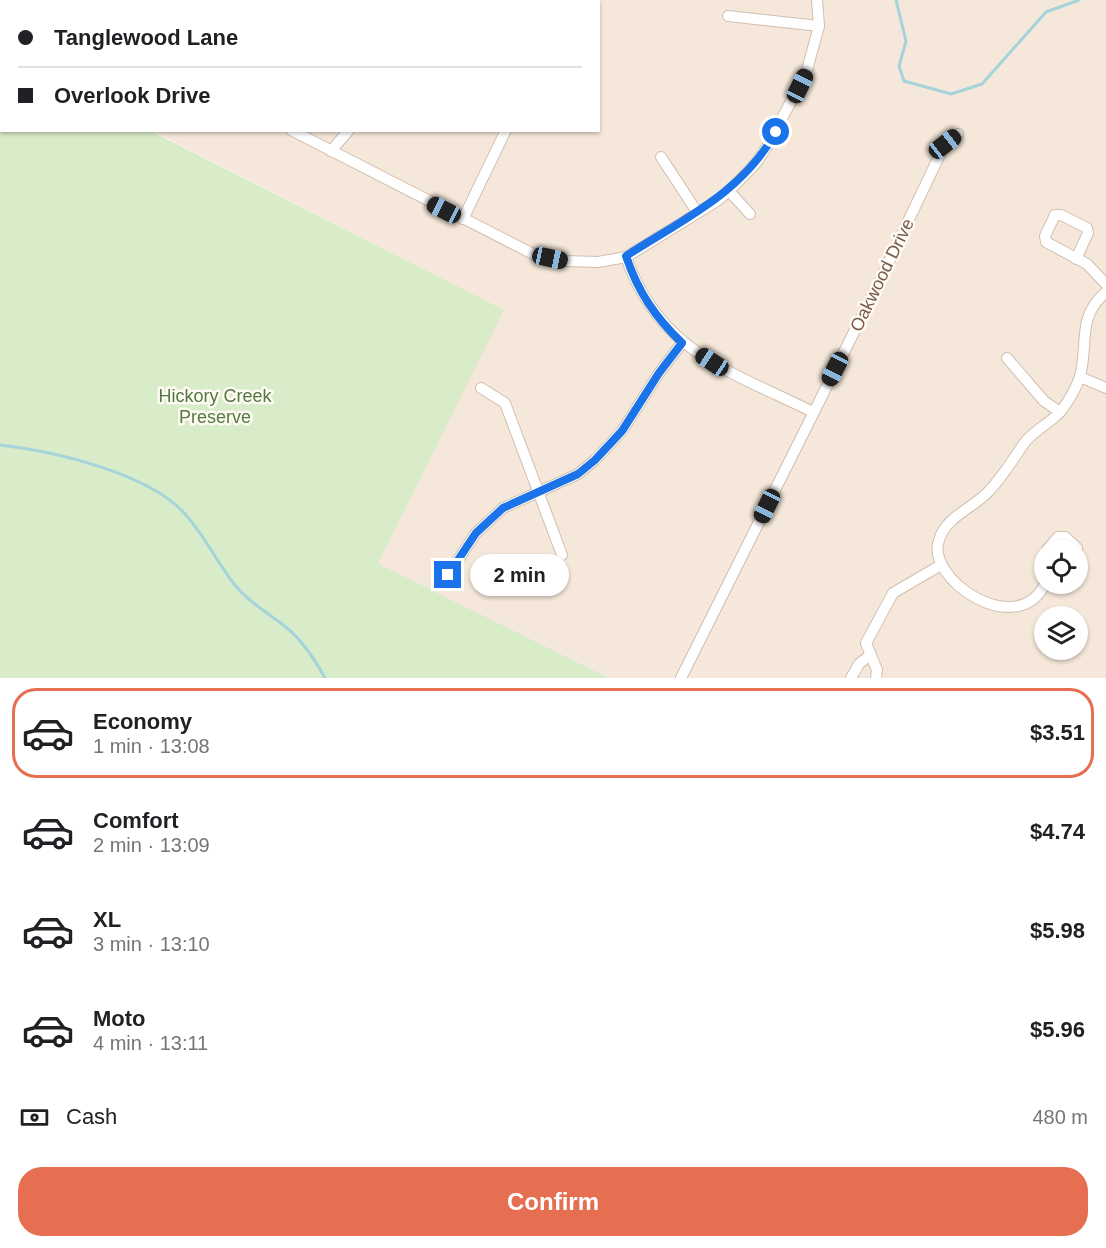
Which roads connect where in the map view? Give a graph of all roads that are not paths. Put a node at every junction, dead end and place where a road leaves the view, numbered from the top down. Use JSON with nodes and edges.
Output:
{"nodes":[{"id":1,"x":817,"y":0,"type":"edge"},
{"id":2,"x":728,"y":16,"type":"dead end"},
{"id":3,"x":819,"y":26,"type":"junction"},
{"id":4,"x":295,"y":132,"type":"edge"},
{"id":5,"x":347,"y":132,"type":"edge"},
{"id":6,"x":505,"y":132,"type":"edge"},
{"id":7,"x":958,"y":134,"type":"dead end"},
{"id":8,"x":332,"y":151,"type":"junction"},
{"id":9,"x":661,"y":157,"type":"dead end"},
{"id":10,"x":729,"y":190,"type":"junction"},
{"id":11,"x":697,"y":212,"type":"junction"},
{"id":12,"x":750,"y":214,"type":"dead end"},
{"id":13,"x":463,"y":219,"type":"junction"},
{"id":14,"x":626,"y":256,"type":"junction"},
{"id":15,"x":1076,"y":258,"type":"junction"},
{"id":16,"x":1106,"y":284,"type":"edge"},
{"id":17,"x":1106,"y":292,"type":"edge"},
{"id":18,"x":682,"y":343,"type":"junction"},
{"id":19,"x":1007,"y":358,"type":"dead end"},
{"id":20,"x":1080,"y":377,"type":"junction"},
{"id":21,"x":481,"y":388,"type":"dead end"},
{"id":22,"x":1106,"y":388,"type":"edge"},
{"id":23,"x":813,"y":412,"type":"junction"},
{"id":24,"x":1060,"y":412,"type":"junction"},
{"id":25,"x":539,"y":493,"type":"junction"},
{"id":26,"x":1055,"y":540,"type":"edge"},
{"id":27,"x":1068,"y":540,"type":"edge"},
{"id":28,"x":562,"y":555,"type":"dead end"},
{"id":29,"x":941,"y":565,"type":"junction"},
{"id":30,"x":448,"y":575,"type":"dead end"},
{"id":31,"x":1039,"y":594,"type":"edge"},
{"id":32,"x":870,"y":655,"type":"junction"},
{"id":33,"x":681,"y":678,"type":"edge"},
{"id":34,"x":851,"y":678,"type":"edge"},
{"id":35,"x":876,"y":678,"type":"edge"}],
"edges":[{"from":1,"to":3,"type":"street"},
{"from":2,"to":3,"type":"street"},
{"from":3,"to":10,"type":"street"},
{"from":4,"to":8,"type":"street"},
{"from":5,"to":8,"type":"street"},
{"from":6,"to":13,"type":"street"},
{"from":7,"to":23,"type":"street","name":"Oakwood Drive"},
{"from":8,"to":13,"type":"street"},
{"from":9,"to":11,"type":"street"},
{"from":10,"to":11,"type":"street"},
{"from":10,"to":12,"type":"street"},
{"from":11,"to":14,"type":"street"},
{"from":13,"to":14,"type":"street"},
{"from":14,"to":18,"type":"street"},
{"from":15,"to":15,"type":"street"},
{"from":15,"to":16,"type":"street"},
{"from":17,"to":20,"type":"street"},
{"from":18,"to":23,"type":"street"},
{"from":18,"to":25,"type":"street"},
{"from":19,"to":24,"type":"street"},
{"from":20,"to":22,"type":"street"},
{"from":20,"to":24,"type":"street"},
{"from":21,"to":25,"type":"street"},
{"from":23,"to":33,"type":"street","name":"Oakwood Drive"},
{"from":24,"to":29,"type":"street"},
{"from":25,"to":28,"type":"street"},
{"from":25,"to":30,"type":"street"},
{"from":26,"to":27,"type":"street"},
{"from":29,"to":31,"type":"street"},
{"from":29,"to":32,"type":"street"},
{"from":32,"to":34,"type":"street"},
{"from":32,"to":35,"type":"street"}]}
